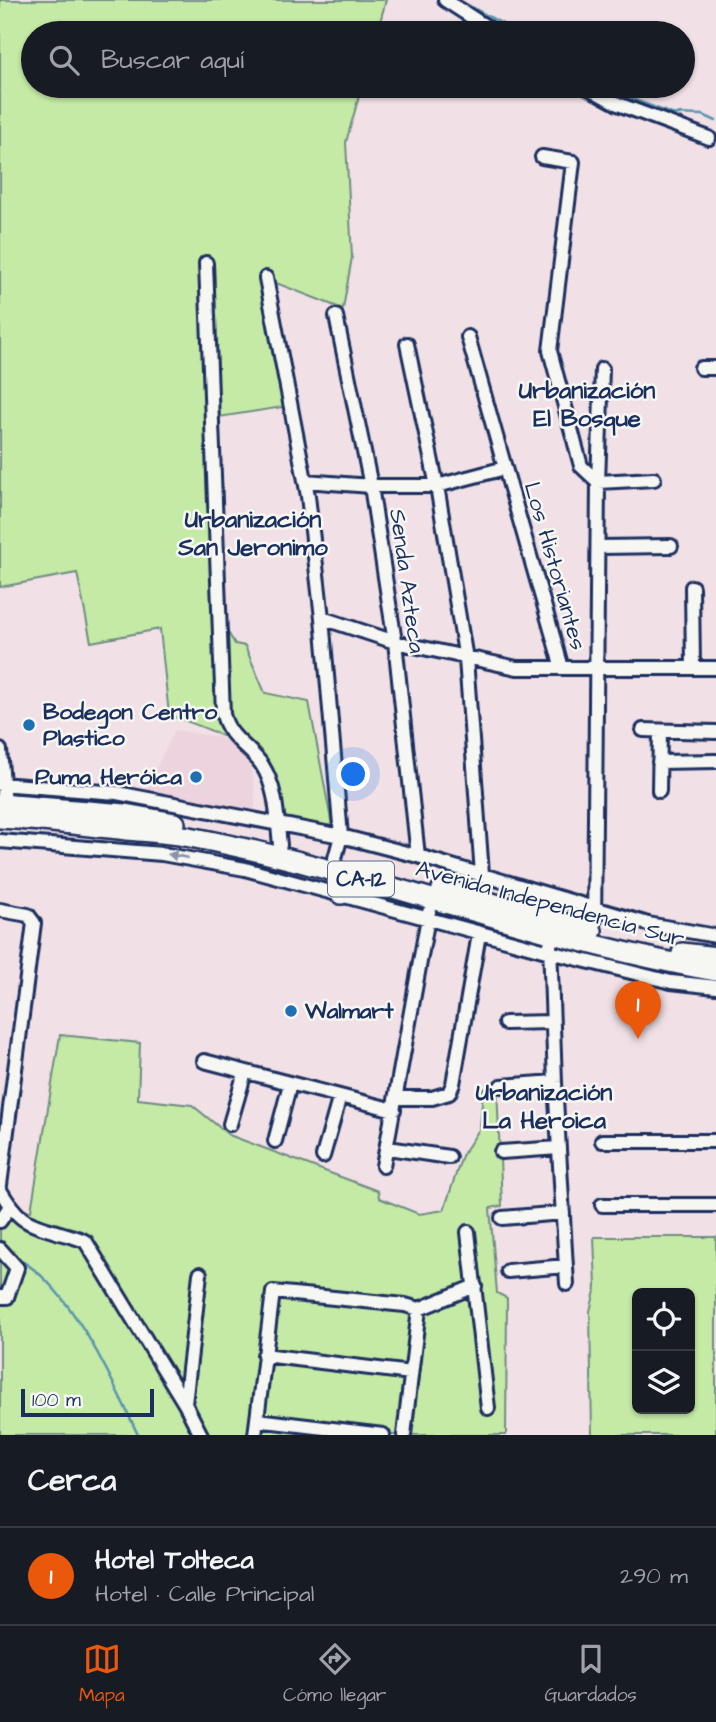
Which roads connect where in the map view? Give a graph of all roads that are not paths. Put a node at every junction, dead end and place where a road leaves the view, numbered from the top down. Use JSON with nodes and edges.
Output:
{"nodes":[{"id":1,"x":445,"y":0,"type":"edge"},
{"id":2,"x":477,"y":21,"type":"edge"},
{"id":3,"x":607,"y":98,"type":"edge"},
{"id":4,"x":709,"y":138,"type":"dead end"},
{"id":5,"x":542,"y":157,"type":"dead end"},
{"id":6,"x":206,"y":263,"type":"dead end"},
{"id":7,"x":266,"y":278,"type":"dead end"},
{"id":8,"x":336,"y":316,"type":"dead end"},
{"id":9,"x":468,"y":337,"type":"dead end"},
{"id":10,"x":407,"y":344,"type":"dead end"},
{"id":11,"x":701,"y":368,"type":"dead end"},
{"id":12,"x":716,"y":368,"type":"edge"},
{"id":13,"x":602,"y":369,"type":"dead end"},
{"id":14,"x":505,"y":468,"type":"junction"},
{"id":15,"x":653,"y":479,"type":"dead end"},
{"id":16,"x":305,"y":481,"type":"junction"},
{"id":17,"x":598,"y":482,"type":"junction"},
{"id":18,"x":371,"y":486,"type":"junction"},
{"id":19,"x":437,"y":486,"type":"junction"},
{"id":20,"x":671,"y":546,"type":"dead end"},
{"id":21,"x":599,"y":547,"type":"junction"},
{"id":22,"x":692,"y":587,"type":"dead end"},
{"id":23,"x":322,"y":618,"type":"junction"},
{"id":24,"x":396,"y":642,"type":"junction"},
{"id":25,"x":466,"y":659,"type":"junction"},
{"id":26,"x":693,"y":667,"type":"junction"},
{"id":27,"x":562,"y":668,"type":"junction"},
{"id":28,"x":598,"y":668,"type":"junction"},
{"id":29,"x":716,"y":668,"type":"edge"},
{"id":30,"x":642,"y":730,"type":"dead end"},
{"id":31,"x":660,"y":731,"type":"junction"},
{"id":32,"x":716,"y":732,"type":"edge"},
{"id":33,"x":0,"y":750,"type":"edge"},
{"id":34,"x":716,"y":761,"type":"edge"},
{"id":35,"x":659,"y":762,"type":"junction"},
{"id":36,"x":2,"y":784,"type":"edge"},
{"id":37,"x":659,"y":791,"type":"dead end"},
{"id":38,"x":2,"y":808,"type":"edge"},
{"id":39,"x":154,"y":809,"type":"junction"},
{"id":40,"x":279,"y":835,"type":"junction"},
{"id":41,"x":341,"y":836,"type":"junction"},
{"id":42,"x":0,"y":841,"type":"edge"},
{"id":43,"x":418,"y":856,"type":"junction"},
{"id":44,"x":335,"y":858,"type":"junction"},
{"id":45,"x":482,"y":874,"type":"junction"},
{"id":46,"x":383,"y":884,"type":"junction"},
{"id":47,"x":341,"y":894,"type":"junction"},
{"id":48,"x":432,"y":899,"type":"junction"},
{"id":49,"x":595,"y":907,"type":"junction"},
{"id":50,"x":0,"y":910,"type":"edge"},
{"id":51,"x":428,"y":919,"type":"junction"},
{"id":52,"x":594,"y":931,"type":"junction"},
{"id":53,"x":479,"y":934,"type":"junction"},
{"id":54,"x":716,"y":936,"type":"edge"},
{"id":55,"x":550,"y":949,"type":"junction"},
{"id":56,"x":716,"y":957,"type":"edge"},
{"id":57,"x":716,"y":971,"type":"edge"},
{"id":58,"x":716,"y":987,"type":"edge"},
{"id":59,"x":552,"y":1022,"type":"junction"},
{"id":60,"x":505,"y":1023,"type":"dead end"},
{"id":61,"x":204,"y":1062,"type":"dead end"},
{"id":62,"x":245,"y":1072,"type":"junction"},
{"id":63,"x":555,"y":1082,"type":"junction"},
{"id":64,"x":290,"y":1084,"type":"junction"},
{"id":65,"x":501,"y":1086,"type":"dead end"},
{"id":66,"x":340,"y":1096,"type":"junction"},
{"id":67,"x":395,"y":1104,"type":"junction"},
{"id":68,"x":230,"y":1124,"type":"dead end"},
{"id":69,"x":275,"y":1141,"type":"dead end"},
{"id":70,"x":602,"y":1141,"type":"dead end"},
{"id":71,"x":716,"y":1141,"type":"edge"},
{"id":72,"x":388,"y":1148,"type":"junction"},
{"id":73,"x":559,"y":1148,"type":"junction"},
{"id":74,"x":501,"y":1152,"type":"dead end"},
{"id":75,"x":323,"y":1156,"type":"dead end"},
{"id":76,"x":449,"y":1157,"type":"dead end"},
{"id":77,"x":383,"y":1167,"type":"dead end"},
{"id":78,"x":0,"y":1185,"type":"edge"},
{"id":79,"x":0,"y":1191,"type":"edge"},
{"id":80,"x":602,"y":1205,"type":"dead end"},
{"id":81,"x":716,"y":1205,"type":"edge"},
{"id":82,"x":10,"y":1206,"type":"junction"},
{"id":83,"x":563,"y":1213,"type":"junction"},
{"id":84,"x":502,"y":1218,"type":"dead end"},
{"id":85,"x":0,"y":1221,"type":"edge"},
{"id":86,"x":468,"y":1232,"type":"dead end"},
{"id":87,"x":0,"y":1249,"type":"edge"},
{"id":88,"x":566,"y":1266,"type":"junction"},
{"id":89,"x":508,"y":1271,"type":"dead end"},
{"id":90,"x":200,"y":1274,"type":"dead end"},
{"id":91,"x":567,"y":1284,"type":"dead end"},
{"id":92,"x":475,"y":1286,"type":"junction"},
{"id":93,"x":0,"y":1297,"type":"edge"},
{"id":94,"x":419,"y":1309,"type":"junction"},
{"id":95,"x":264,"y":1355,"type":"junction"},
{"id":96,"x":411,"y":1373,"type":"junction"},
{"id":97,"x":185,"y":1404,"type":"junction"},
{"id":98,"x":488,"y":1408,"type":"dead end"},
{"id":99,"x":257,"y":1420,"type":"junction"},
{"id":100,"x":201,"y":1435,"type":"edge"},
{"id":101,"x":255,"y":1435,"type":"edge"},
{"id":102,"x":383,"y":1435,"type":"edge"},
{"id":103,"x":404,"y":1435,"type":"edge"}],
"edges":[{"from":1,"to":2,"type":"street"},
{"from":3,"to":4,"type":"street"},
{"from":5,"to":17,"type":"street"},
{"from":6,"to":40,"type":"street"},
{"from":7,"to":16,"type":"street"},
{"from":8,"to":18,"type":"street","name":"Senda Azteca"},
{"from":9,"to":14,"type":"street"},
{"from":10,"to":19,"type":"street"},
{"from":11,"to":12,"type":"street"},
{"from":13,"to":17,"type":"street"},
{"from":14,"to":19,"type":"street","name":"Los Historiantes"},
{"from":14,"to":27,"type":"street","name":"Los Historiantes"},
{"from":15,"to":17,"type":"street"},
{"from":16,"to":18,"type":"street","name":"Los Historiantes"},
{"from":16,"to":23,"type":"street"},
{"from":17,"to":21,"type":"street"},
{"from":18,"to":19,"type":"street","name":"Los Historiantes"},
{"from":18,"to":24,"type":"street","name":"Senda Azteca"},
{"from":19,"to":25,"type":"street"},
{"from":20,"to":21,"type":"street"},
{"from":21,"to":28,"type":"street"},
{"from":22,"to":26,"type":"street"},
{"from":23,"to":24,"type":"street"},
{"from":23,"to":41,"type":"street"},
{"from":24,"to":25,"type":"street"},
{"from":24,"to":43,"type":"street","name":"Senda Azteca"},
{"from":25,"to":27,"type":"street"},
{"from":25,"to":45,"type":"street"},
{"from":26,"to":28,"type":"street"},
{"from":26,"to":29,"type":"street"},
{"from":27,"to":28,"type":"street"},
{"from":28,"to":49,"type":"street"},
{"from":30,"to":31,"type":"street"},
{"from":31,"to":32,"type":"street"},
{"from":31,"to":35,"type":"street"},
{"from":33,"to":36,"type":"street"},
{"from":34,"to":35,"type":"street"},
{"from":35,"to":37,"type":"street"},
{"from":36,"to":38,"type":"street"},
{"from":36,"to":39,"type":"street"},
{"from":38,"to":39,"type":"highway","name":"Avenida Independencia Sur","number":"CA-12"},
{"from":38,"to":46,"type":"highway","name":"Avenida Independencia Sur","number":"CA-12"},
{"from":39,"to":40,"type":"highway","name":"Avenida Independencia Sur","number":"CA-12"},
{"from":40,"to":41,"type":"street"},
{"from":40,"to":44,"type":"highway","name":"Avenida Independencia Sur","number":"CA-12"},
{"from":41,"to":43,"type":"street"},
{"from":41,"to":44,"type":"street"},
{"from":47,"to":42,"type":"street","one_way":true},
{"from":43,"to":45,"type":"street"},
{"from":44,"to":52,"type":"highway","name":"Avenida Independencia Sur","number":"CA-12"},
{"from":45,"to":49,"type":"street"},
{"from":46,"to":47,"type":"highway"},
{"from":46,"to":48,"type":"highway","name":"Avenida Independencia Sur","number":"CA-12"},
{"from":47,"to":51,"type":"street"},
{"from":48,"to":51,"type":"street"},
{"from":48,"to":55,"type":"highway","name":"Avenida Independencia Sur","number":"CA-12"},
{"from":49,"to":52,"type":"street"},
{"from":49,"to":54,"type":"street"},
{"from":50,"to":78,"type":"street"},
{"from":51,"to":53,"type":"street"},
{"from":51,"to":67,"type":"street"},
{"from":52,"to":56,"type":"highway","name":"Avenida Independencia Sur","number":"CA-12"},
{"from":53,"to":55,"type":"street"},
{"from":53,"to":67,"type":"street"},
{"from":55,"to":57,"type":"highway","name":"Avenida Independencia Sur","number":"CA-12"},
{"from":55,"to":58,"type":"street"},
{"from":55,"to":59,"type":"street"},
{"from":59,"to":60,"type":"street"},
{"from":59,"to":63,"type":"street"},
{"from":61,"to":62,"type":"street"},
{"from":62,"to":64,"type":"street"},
{"from":62,"to":68,"type":"street"},
{"from":63,"to":65,"type":"street"},
{"from":63,"to":73,"type":"street"},
{"from":64,"to":66,"type":"street"},
{"from":64,"to":69,"type":"street"},
{"from":66,"to":67,"type":"street"},
{"from":66,"to":75,"type":"street"},
{"from":67,"to":72,"type":"street"},
{"from":70,"to":71,"type":"street"},
{"from":72,"to":76,"type":"street"},
{"from":72,"to":77,"type":"street"},
{"from":73,"to":74,"type":"street"},
{"from":73,"to":83,"type":"street"},
{"from":79,"to":82,"type":"street"},
{"from":80,"to":81,"type":"street"},
{"from":82,"to":85,"type":"street"},
{"from":82,"to":97,"type":"street"},
{"from":83,"to":84,"type":"street"},
{"from":83,"to":88,"type":"street"},
{"from":86,"to":92,"type":"street"},
{"from":87,"to":93,"type":"street"},
{"from":88,"to":89,"type":"street"},
{"from":88,"to":91,"type":"street"},
{"from":90,"to":97,"type":"street"},
{"from":92,"to":94,"type":"street"},
{"from":92,"to":98,"type":"street"},
{"from":94,"to":95,"type":"street"},
{"from":94,"to":96,"type":"street"},
{"from":95,"to":96,"type":"street"},
{"from":95,"to":99,"type":"street"},
{"from":96,"to":103,"type":"street"},
{"from":97,"to":100,"type":"street"},
{"from":99,"to":101,"type":"street"},
{"from":99,"to":102,"type":"street"}]}
